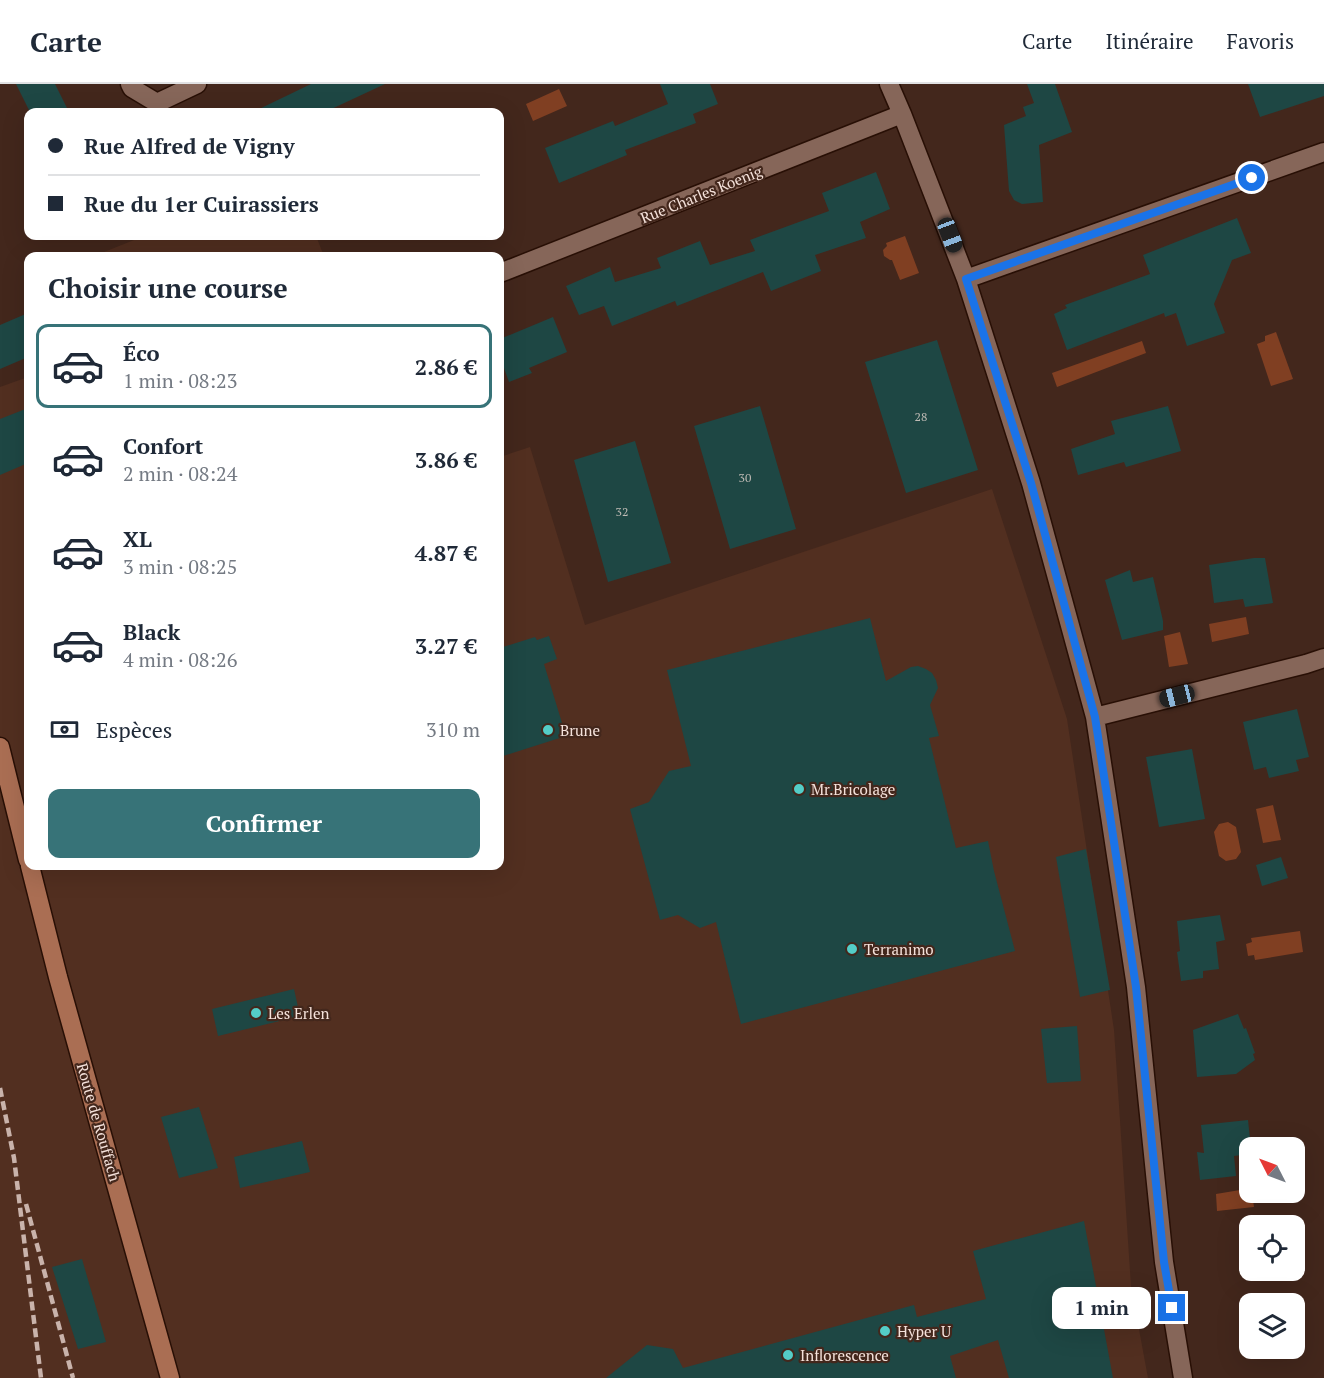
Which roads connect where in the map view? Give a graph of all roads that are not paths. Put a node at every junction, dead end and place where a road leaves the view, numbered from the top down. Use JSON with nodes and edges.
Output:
{"nodes":[{"id":1,"x":130,"y":84,"type":"edge"},
{"id":2,"x":197,"y":84,"type":"edge"},
{"id":3,"x":889,"y":84,"type":"edge"},
{"id":4,"x":903,"y":114,"type":"junction"},
{"id":5,"x":1324,"y":152,"type":"edge"},
{"id":6,"x":504,"y":271,"type":"edge"},
{"id":7,"x":966,"y":279,"type":"junction"},
{"id":8,"x":1324,"y":658,"type":"edge"},
{"id":9,"x":1095,"y":717,"type":"junction"},
{"id":10,"x":0,"y":747,"type":"edge"},
{"id":11,"x":24,"y":844,"type":"edge"},
{"id":12,"x":31,"y":870,"type":"edge"},
{"id":13,"x":170,"y":1378,"type":"edge"},
{"id":14,"x":1183,"y":1378,"type":"edge"}],
"edges":[{"from":1,"to":2,"type":"street"},
{"from":3,"to":4,"type":"street"},
{"from":4,"to":6,"type":"street","name":"Rue Charles Koenig"},
{"from":4,"to":7,"type":"street"},
{"from":5,"to":7,"type":"street"},
{"from":7,"to":9,"type":"street"},
{"from":8,"to":9,"type":"street"},
{"from":9,"to":14,"type":"street"},
{"from":10,"to":11,"type":"main road"},
{"from":12,"to":13,"type":"main road","name":"Route de Rouffach"}]}
